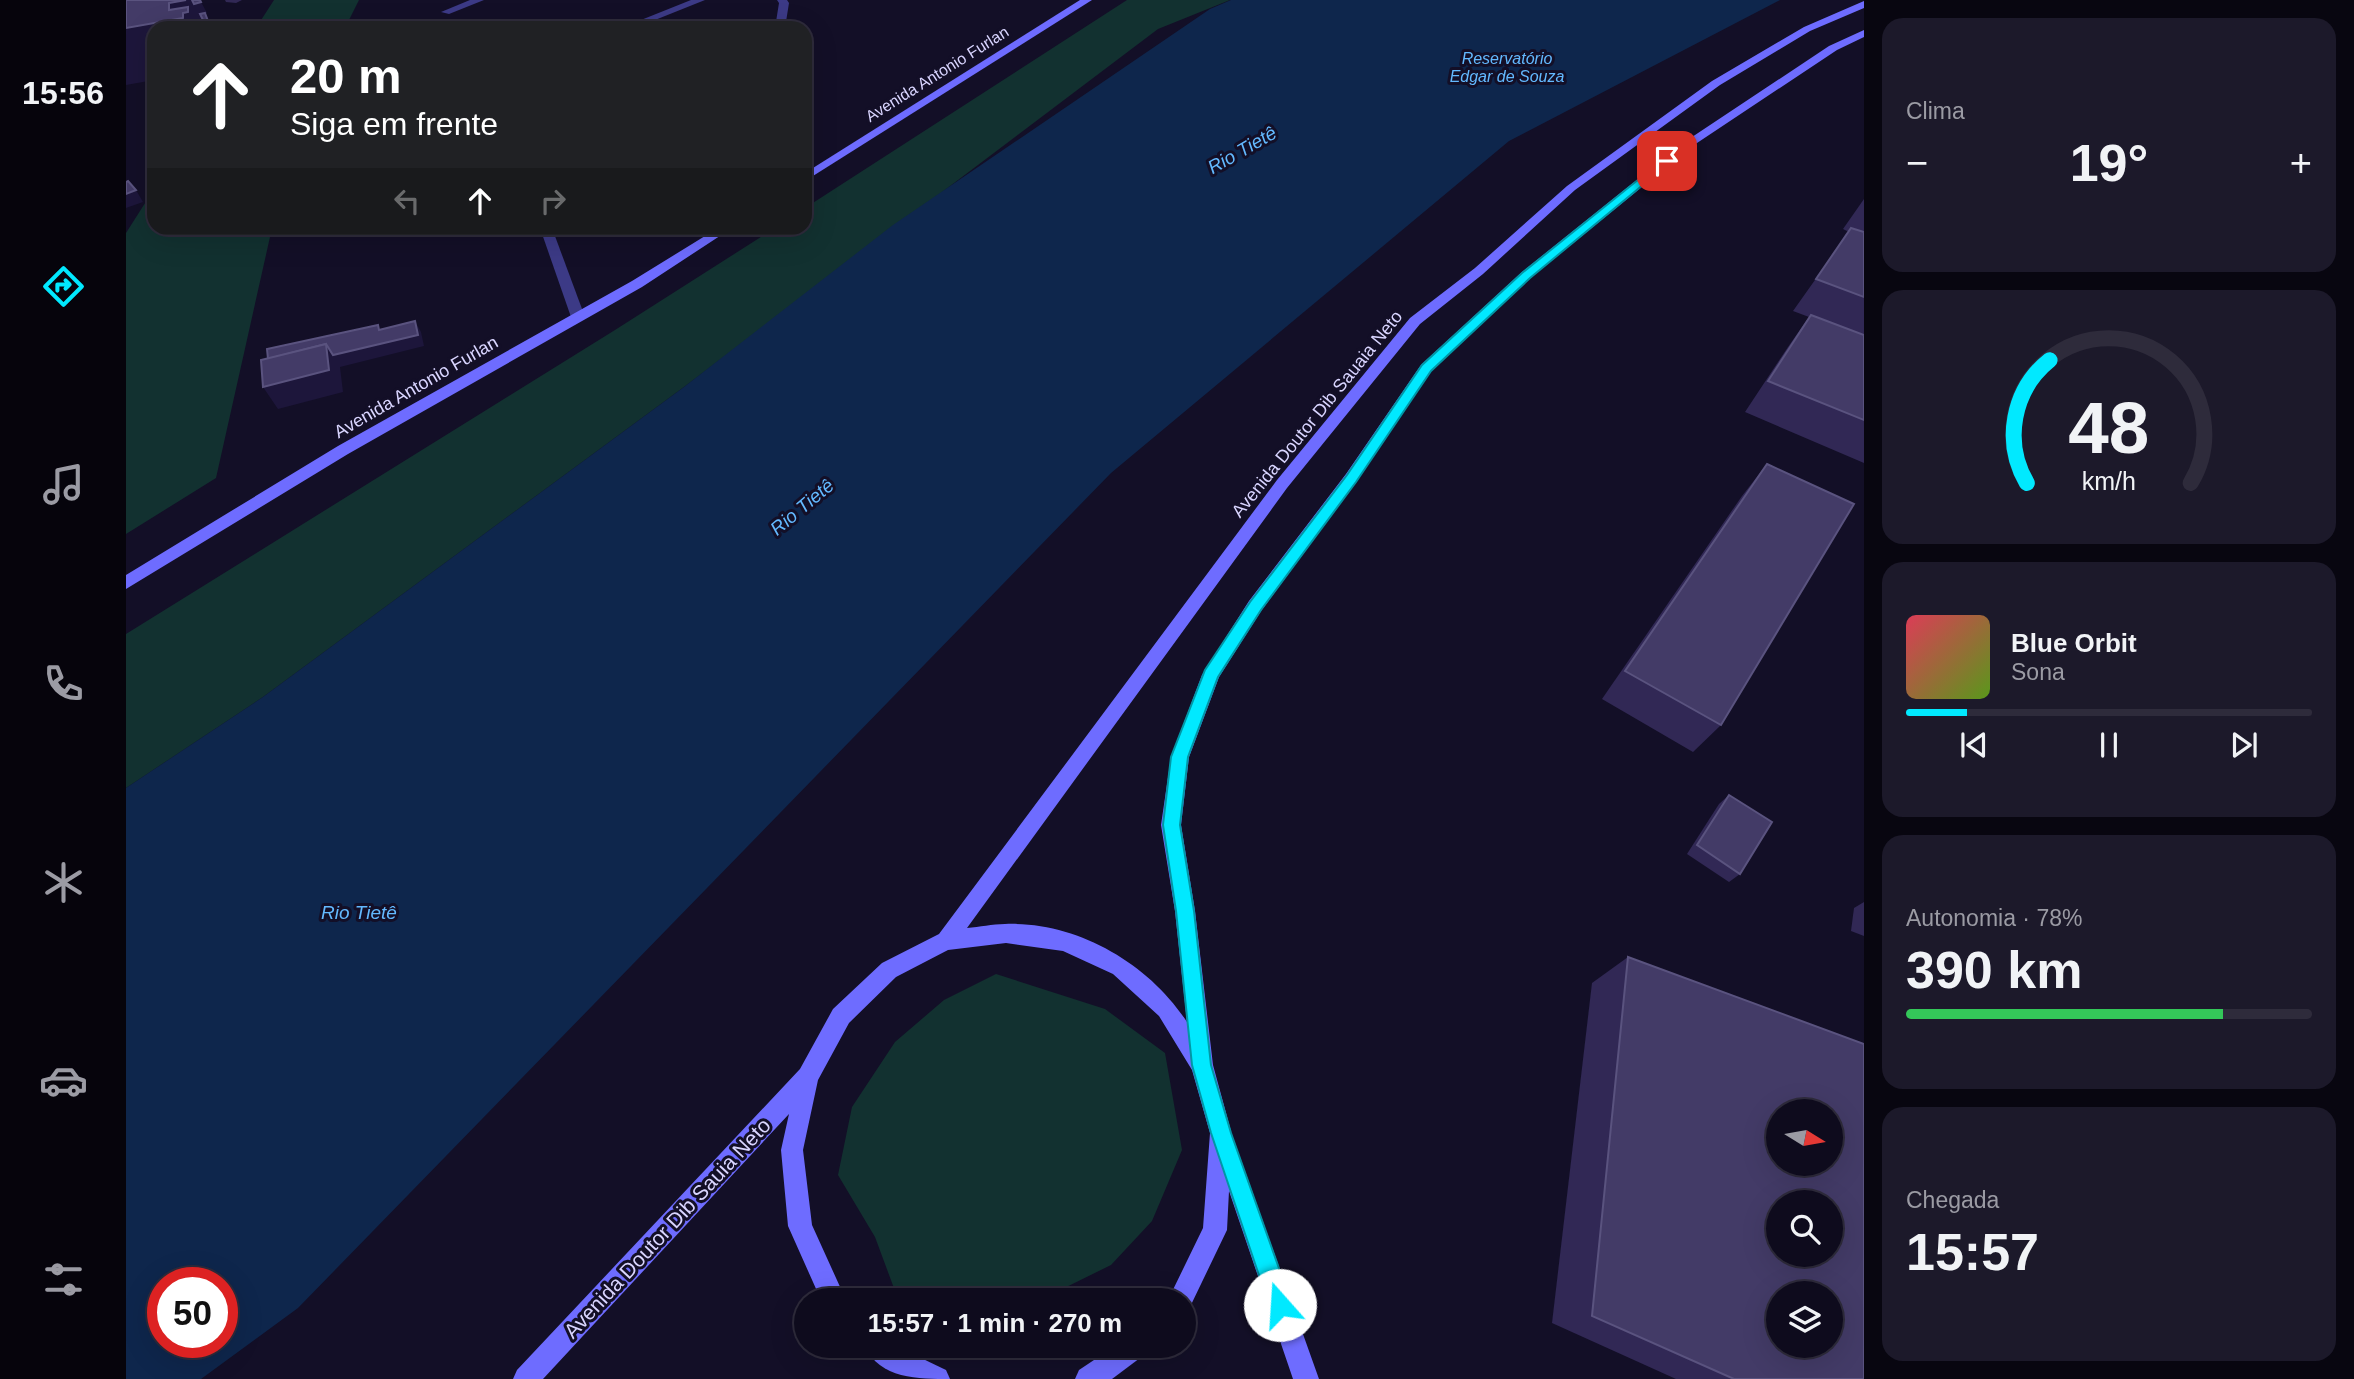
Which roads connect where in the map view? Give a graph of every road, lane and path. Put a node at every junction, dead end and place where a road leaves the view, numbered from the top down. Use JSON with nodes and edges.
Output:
{"nodes":[{"id":1,"x":447,"y":0,"type":"edge"},
{"id":2,"x":479,"y":0,"type":"edge"},
{"id":3,"x":700,"y":0,"type":"edge"},
{"id":4,"x":782,"y":0,"type":"edge"},
{"id":5,"x":1087,"y":0,"type":"edge"},
{"id":6,"x":1864,"y":4,"type":"edge"},
{"id":7,"x":644,"y":21,"type":"edge"},
{"id":8,"x":781,"y":21,"type":"edge"},
{"id":9,"x":1864,"y":33,"type":"edge"},
{"id":10,"x":812,"y":174,"type":"edge"},
{"id":11,"x":549,"y":235,"type":"edge"},
{"id":12,"x":714,"y":235,"type":"edge"},
{"id":13,"x":578,"y":317,"type":"junction"},
{"id":14,"x":126,"y":583,"type":"edge"},
{"id":15,"x":946,"y":941,"type":"junction"},
{"id":16,"x":1202,"y":1065,"type":"junction"},
{"id":17,"x":808,"y":1077,"type":"junction"},
{"id":18,"x":1221,"y":1133,"type":"junction"},
{"id":19,"x":828,"y":1288,"type":"edge"},
{"id":20,"x":1186,"y":1288,"type":"edge"},
{"id":21,"x":892,"y":1358,"type":"edge"},
{"id":22,"x":1119,"y":1358,"type":"edge"},
{"id":23,"x":527,"y":1379,"type":"edge"},
{"id":24,"x":937,"y":1379,"type":"edge"},
{"id":25,"x":1088,"y":1379,"type":"edge"},
{"id":26,"x":1306,"y":1379,"type":"edge"}],
"edges":[{"from":1,"to":2,"type":"lane"},
{"from":3,"to":7,"type":"lane"},
{"from":4,"to":8,"type":"lane"},
{"from":5,"to":10,"type":"main road","name":"Avenida Antonio Furlan"},
{"from":6,"to":15,"type":"main road","name":"Avenida Doutor Dib Sauaia Neto"},
{"from":9,"to":16,"type":"main road"},
{"from":11,"to":13,"type":"lane"},
{"from":12,"to":13,"type":"main road","name":"Avenida Antonio Furlan"},
{"from":13,"to":14,"type":"main road","name":"Avenida Antonio Furlan"},
{"from":15,"to":16,"type":"main road"},
{"from":15,"to":17,"type":"main road"},
{"from":16,"to":18,"type":"main road"},
{"from":17,"to":19,"type":"main road"},
{"from":17,"to":23,"type":"main road","name":"Avenida Doutor Dib Sauia Neto"},
{"from":18,"to":20,"type":"main road"},
{"from":18,"to":26,"type":"main road"},
{"from":21,"to":24,"type":"main road"},
{"from":22,"to":25,"type":"main road"}]}
